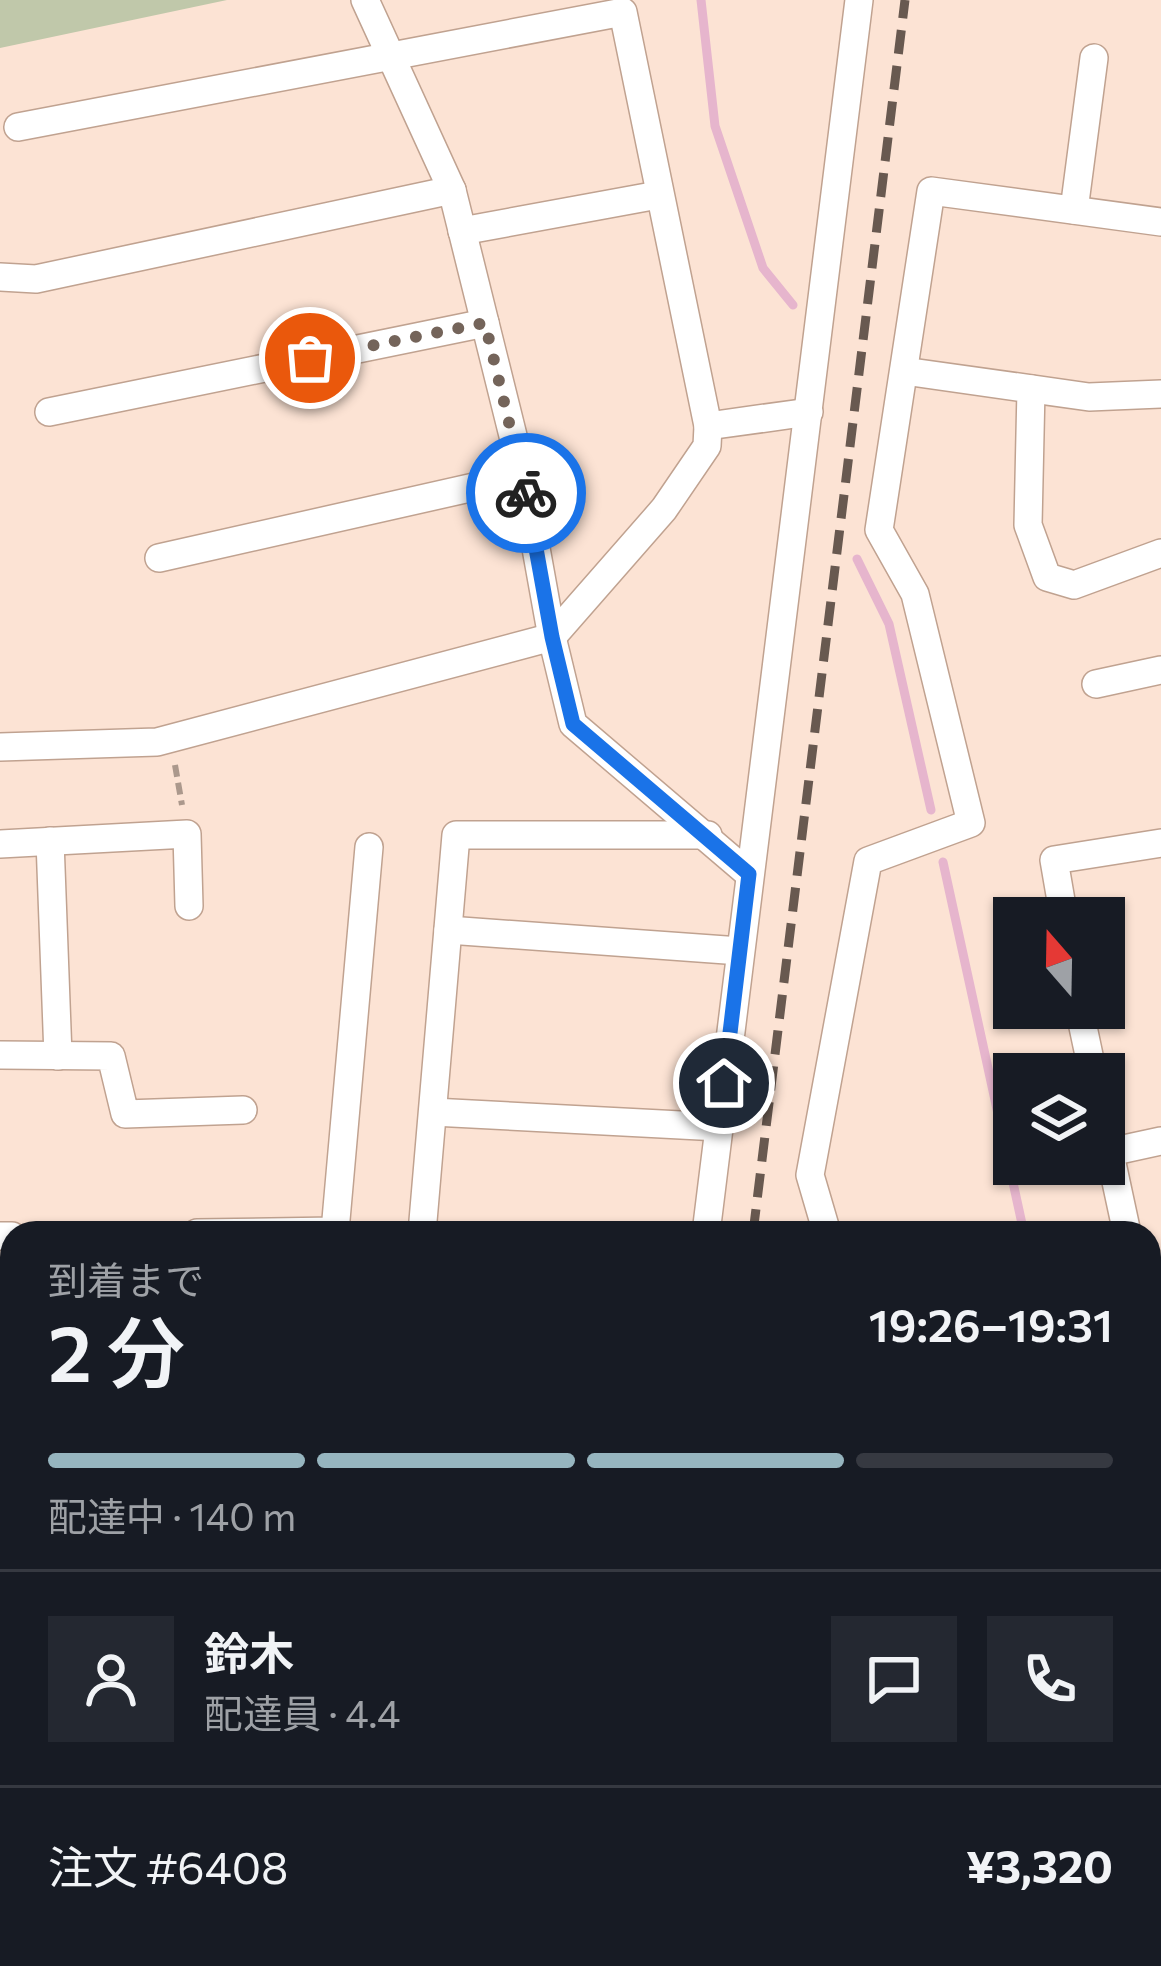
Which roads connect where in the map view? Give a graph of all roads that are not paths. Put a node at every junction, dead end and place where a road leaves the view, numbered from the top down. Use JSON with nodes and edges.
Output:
{"nodes":[{"id":1,"x":365,"y":0,"type":"edge"},
{"id":2,"x":859,"y":0,"type":"edge"},
{"id":3,"x":390,"y":57,"type":"junction"},
{"id":4,"x":1094,"y":58,"type":"dead end"},
{"id":5,"x":18,"y":127,"type":"dead end"},
{"id":6,"x":452,"y":190,"type":"junction"},
{"id":7,"x":658,"y":195,"type":"junction"},
{"id":8,"x":1074,"y":210,"type":"junction"},
{"id":9,"x":1161,"y":223,"type":"edge"},
{"id":10,"x":462,"y":231,"type":"junction"},
{"id":11,"x":0,"y":277,"type":"edge"},
{"id":12,"x":485,"y":323,"type":"junction"},
{"id":13,"x":904,"y":371,"type":"junction"},
{"id":14,"x":1031,"y":389,"type":"junction"},
{"id":15,"x":1161,"y":394,"type":"edge"},
{"id":16,"x":49,"y":412,"type":"dead end"},
{"id":17,"x":809,"y":412,"type":"junction"},
{"id":18,"x":708,"y":426,"type":"junction"},
{"id":19,"x":523,"y":476,"type":"junction"},
{"id":20,"x":1161,"y":553,"type":"edge"},
{"id":21,"x":159,"y":558,"type":"dead end"},
{"id":22,"x":552,"y":637,"type":"junction"},
{"id":23,"x":1161,"y":670,"type":"edge"},
{"id":24,"x":1096,"y":684,"type":"dead end"},
{"id":25,"x":0,"y":747,"type":"edge"},
{"id":26,"x":708,"y":835,"type":"junction"},
{"id":27,"x":50,"y":841,"type":"junction"},
{"id":28,"x":1161,"y":843,"type":"edge"},
{"id":29,"x":0,"y":844,"type":"edge"},
{"id":30,"x":369,"y":847,"type":"dead end"},
{"id":31,"x":749,"y":874,"type":"junction"},
{"id":32,"x":1060,"y":897,"type":"edge"},
{"id":33,"x":189,"y":906,"type":"dead end"},
{"id":34,"x":448,"y":930,"type":"junction"},
{"id":35,"x":740,"y":951,"type":"junction"},
{"id":36,"x":0,"y":1055,"type":"edge"},
{"id":37,"x":58,"y":1056,"type":"junction"},
{"id":38,"x":243,"y":1110,"type":"dead end"},
{"id":39,"x":433,"y":1112,"type":"junction"},
{"id":40,"x":719,"y":1127,"type":"junction"},
{"id":41,"x":1125,"y":1140,"type":"edge"},
{"id":42,"x":1161,"y":1141,"type":"edge"},
{"id":43,"x":1116,"y":1185,"type":"edge"},
{"id":44,"x":336,"y":1221,"type":"edge"},
{"id":45,"x":424,"y":1221,"type":"dead end"},
{"id":46,"x":707,"y":1221,"type":"edge"},
{"id":47,"x":823,"y":1221,"type":"edge"},
{"id":48,"x":1124,"y":1221,"type":"edge"}],
"edges":[{"from":1,"to":3,"type":"street"},
{"from":2,"to":17,"type":"street"},
{"from":3,"to":5,"type":"street"},
{"from":3,"to":6,"type":"street"},
{"from":3,"to":7,"type":"street"},
{"from":4,"to":8,"type":"street"},
{"from":6,"to":10,"type":"street"},
{"from":6,"to":11,"type":"street"},
{"from":7,"to":10,"type":"street"},
{"from":7,"to":18,"type":"street"},
{"from":8,"to":9,"type":"street"},
{"from":8,"to":13,"type":"street"},
{"from":10,"to":12,"type":"street"},
{"from":12,"to":16,"type":"street"},
{"from":12,"to":19,"type":"street"},
{"from":13,"to":14,"type":"street"},
{"from":13,"to":47,"type":"street"},
{"from":14,"to":15,"type":"street"},
{"from":14,"to":20,"type":"street"},
{"from":17,"to":18,"type":"street"},
{"from":17,"to":31,"type":"street"},
{"from":18,"to":22,"type":"street"},
{"from":19,"to":21,"type":"street"},
{"from":19,"to":22,"type":"street"},
{"from":22,"to":25,"type":"street"},
{"from":22,"to":26,"type":"street"},
{"from":23,"to":24,"type":"street"},
{"from":26,"to":31,"type":"street"},
{"from":26,"to":34,"type":"street"},
{"from":27,"to":29,"type":"street"},
{"from":27,"to":33,"type":"street"},
{"from":27,"to":37,"type":"street"},
{"from":28,"to":32,"type":"street"},
{"from":30,"to":44,"type":"street"},
{"from":31,"to":35,"type":"street"},
{"from":34,"to":35,"type":"street"},
{"from":34,"to":39,"type":"street"},
{"from":35,"to":40,"type":"street"},
{"from":36,"to":37,"type":"street"},
{"from":37,"to":38,"type":"street"},
{"from":39,"to":40,"type":"street"},
{"from":39,"to":45,"type":"street"},
{"from":40,"to":46,"type":"street"},
{"from":41,"to":42,"type":"street"},
{"from":43,"to":48,"type":"street"}]}
